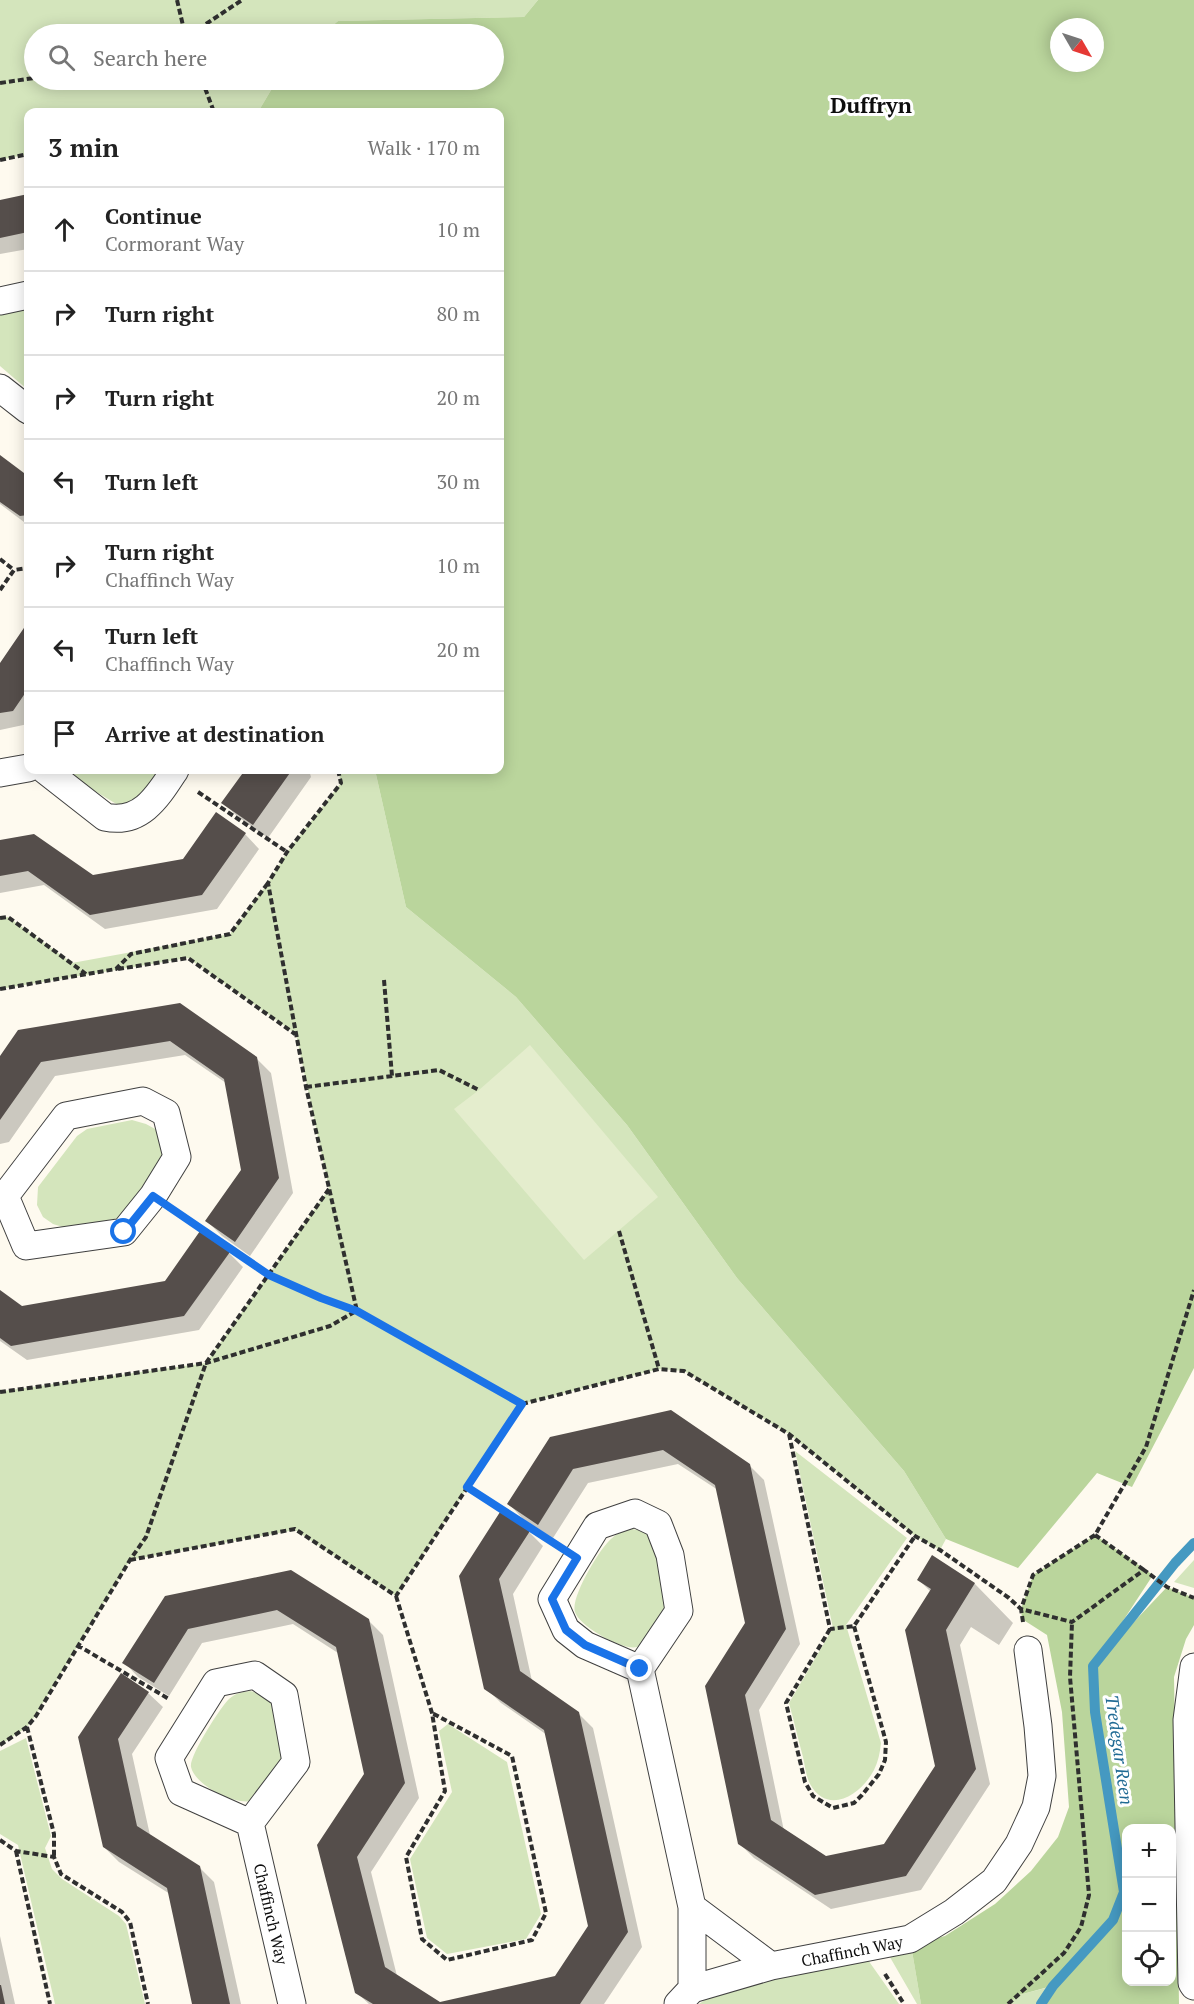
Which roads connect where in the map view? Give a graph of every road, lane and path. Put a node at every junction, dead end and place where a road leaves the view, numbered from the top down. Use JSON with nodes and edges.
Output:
{"nodes":[{"id":1,"x":177,"y":0,"type":"edge"},
{"id":2,"x":242,"y":0,"type":"edge"},
{"id":3,"x":183,"y":24,"type":"edge"},
{"id":4,"x":206,"y":24,"type":"edge"},
{"id":5,"x":24,"y":79,"type":"edge"},
{"id":6,"x":0,"y":82,"type":"edge"},
{"id":7,"x":206,"y":90,"type":"edge"},
{"id":8,"x":212,"y":108,"type":"edge"},
{"id":9,"x":24,"y":155,"type":"edge"},
{"id":10,"x":0,"y":160,"type":"edge"},
{"id":11,"x":24,"y":297,"type":"edge"},
{"id":12,"x":0,"y":301,"type":"edge"},
{"id":13,"x":0,"y":388,"type":"edge"},
{"id":14,"x":24,"y":407,"type":"edge"},
{"id":15,"x":0,"y":559,"type":"edge"},
{"id":16,"x":24,"y":569,"type":"edge"},
{"id":17,"x":14,"y":570,"type":"junction"},
{"id":18,"x":0,"y":590,"type":"edge"},
{"id":19,"x":24,"y":769,"type":"edge"},
{"id":20,"x":0,"y":773,"type":"edge"},
{"id":21,"x":50,"y":774,"type":"edge"},
{"id":22,"x":172,"y":774,"type":"edge"},
{"id":23,"x":176,"y":774,"type":"edge"},
{"id":24,"x":339,"y":774,"type":"edge"},
{"id":25,"x":287,"y":852,"type":"junction"},
{"id":26,"x":268,"y":883,"type":"junction"},
{"id":27,"x":0,"y":918,"type":"edge"},
{"id":28,"x":116,"y":969,"type":"junction"},
{"id":29,"x":87,"y":974,"type":"junction"},
{"id":30,"x":384,"y":980,"type":"dead end"},
{"id":31,"x":0,"y":989,"type":"edge"},
{"id":32,"x":296,"y":1034,"type":"junction"},
{"id":33,"x":392,"y":1076,"type":"junction"},
{"id":34,"x":306,"y":1087,"type":"junction"},
{"id":35,"x":479,"y":1090,"type":"dead end"},
{"id":36,"x":329,"y":1189,"type":"junction"},
{"id":37,"x":153,"y":1196,"type":"junction"},
{"id":38,"x":3,"y":1197,"type":"edge"},
{"id":39,"x":620,"y":1231,"type":"dead end"},
{"id":40,"x":269,"y":1275,"type":"junction"},
{"id":41,"x":1194,"y":1290,"type":"edge"},
{"id":42,"x":357,"y":1311,"type":"junction"},
{"id":43,"x":206,"y":1363,"type":"junction"},
{"id":44,"x":659,"y":1369,"type":"junction"},
{"id":45,"x":1,"y":1391,"type":"edge"},
{"id":46,"x":522,"y":1404,"type":"junction"},
{"id":47,"x":789,"y":1434,"type":"junction"},
{"id":48,"x":467,"y":1487,"type":"junction"},
{"id":49,"x":1095,"y":1535,"type":"junction"},
{"id":50,"x":915,"y":1536,"type":"junction"},
{"id":51,"x":577,"y":1558,"type":"junction"},
{"id":52,"x":130,"y":1560,"type":"junction"},
{"id":53,"x":1144,"y":1570,"type":"junction"},
{"id":54,"x":396,"y":1596,"type":"junction"},
{"id":55,"x":1194,"y":1598,"type":"edge"},
{"id":56,"x":1021,"y":1609,"type":"junction"},
{"id":57,"x":1072,"y":1622,"type":"junction"},
{"id":58,"x":854,"y":1626,"type":"junction"},
{"id":59,"x":830,"y":1629,"type":"junction"},
{"id":60,"x":78,"y":1645,"type":"junction"},
{"id":61,"x":1028,"y":1650,"type":"dead end"},
{"id":62,"x":1194,"y":1667,"type":"edge"},
{"id":63,"x":640,"y":1669,"type":"junction"},
{"id":64,"x":432,"y":1713,"type":"junction"},
{"id":65,"x":196,"y":1715,"type":"junction"},
{"id":66,"x":27,"y":1727,"type":"junction"},
{"id":67,"x":0,"y":1745,"type":"edge"},
{"id":68,"x":249,"y":1823,"type":"junction"},
{"id":69,"x":0,"y":1840,"type":"edge"},
{"id":70,"x":16,"y":1851,"type":"junction"},
{"id":71,"x":54,"y":1857,"type":"junction"},
{"id":72,"x":692,"y":1907,"type":"junction"},
{"id":73,"x":771,"y":1966,"type":"junction"},
{"id":74,"x":1193,"y":1991,"type":"edge"},
{"id":75,"x":685,"y":1997,"type":"edge"},
{"id":76,"x":50,"y":2004,"type":"edge"},
{"id":77,"x":148,"y":2004,"type":"edge"},
{"id":78,"x":292,"y":2004,"type":"edge"},
{"id":79,"x":1008,"y":2004,"type":"edge"}],
"edges":[{"from":1,"to":3,"type":"path"},
{"from":2,"to":4,"type":"path"},
{"from":5,"to":6,"type":"path"},
{"from":7,"to":8,"type":"path"},
{"from":9,"to":10,"type":"path"},
{"from":11,"to":12,"type":"street"},
{"from":13,"to":14,"type":"street"},
{"from":15,"to":17,"type":"path"},
{"from":16,"to":17,"type":"path"},
{"from":17,"to":18,"type":"path"},
{"from":19,"to":20,"type":"street"},
{"from":21,"to":22,"type":"street"},
{"from":23,"to":25,"type":"path"},
{"from":24,"to":25,"type":"path"},
{"from":25,"to":26,"type":"path"},
{"from":26,"to":28,"type":"path"},
{"from":26,"to":32,"type":"path"},
{"from":27,"to":29,"type":"path"},
{"from":28,"to":29,"type":"path"},
{"from":28,"to":32,"type":"path"},
{"from":29,"to":31,"type":"path"},
{"from":30,"to":33,"type":"path"},
{"from":32,"to":34,"type":"path"},
{"from":33,"to":34,"type":"path"},
{"from":33,"to":35,"type":"path"},
{"from":34,"to":36,"type":"path"},
{"from":36,"to":40,"type":"path"},
{"from":36,"to":42,"type":"path"},
{"from":37,"to":38,"type":"street"},
{"from":37,"to":38,"type":"street"},
{"from":37,"to":40,"type":"path"},
{"from":39,"to":44,"type":"path"},
{"from":40,"to":42,"type":"path"},
{"from":40,"to":43,"type":"path"},
{"from":41,"to":49,"type":"path"},
{"from":42,"to":43,"type":"path"},
{"from":42,"to":46,"type":"path"},
{"from":43,"to":45,"type":"path"},
{"from":43,"to":52,"type":"path"},
{"from":44,"to":46,"type":"path"},
{"from":44,"to":47,"type":"path"},
{"from":46,"to":48,"type":"path"},
{"from":47,"to":50,"type":"path"},
{"from":47,"to":59,"type":"path"},
{"from":48,"to":51,"type":"path"},
{"from":48,"to":54,"type":"path"},
{"from":49,"to":53,"type":"path"},
{"from":49,"to":56,"type":"path"},
{"from":50,"to":56,"type":"path"},
{"from":50,"to":58,"type":"path"},
{"from":51,"to":63,"type":"street"},
{"from":51,"to":63,"type":"street"},
{"from":52,"to":54,"type":"path"},
{"from":52,"to":60,"type":"path"},
{"from":53,"to":55,"type":"path"},
{"from":53,"to":57,"type":"path"},
{"from":54,"to":64,"type":"path"},
{"from":56,"to":57,"type":"path"},
{"from":57,"to":79,"type":"path"},
{"from":58,"to":59,"type":"path"},
{"from":58,"to":59,"type":"path"},
{"from":60,"to":65,"type":"path"},
{"from":60,"to":66,"type":"path"},
{"from":61,"to":73,"type":"street","name":"Chaffinch Way"},
{"from":62,"to":74,"type":"street"},
{"from":63,"to":72,"type":"street","name":"Chaffinch Way"},
{"from":64,"to":64,"type":"path"},
{"from":65,"to":68,"type":"street"},
{"from":65,"to":68,"type":"street"},
{"from":66,"to":67,"type":"path"},
{"from":66,"to":71,"type":"path"},
{"from":68,"to":78,"type":"street","name":"Chaffinch Way"},
{"from":69,"to":70,"type":"path"},
{"from":70,"to":71,"type":"path"},
{"from":70,"to":76,"type":"path"},
{"from":71,"to":77,"type":"path"},
{"from":72,"to":73,"type":"street"},
{"from":72,"to":75,"type":"street","name":"Chaffinch Way"},
{"from":73,"to":75,"type":"street","name":"Chaffinch Way"}]}
